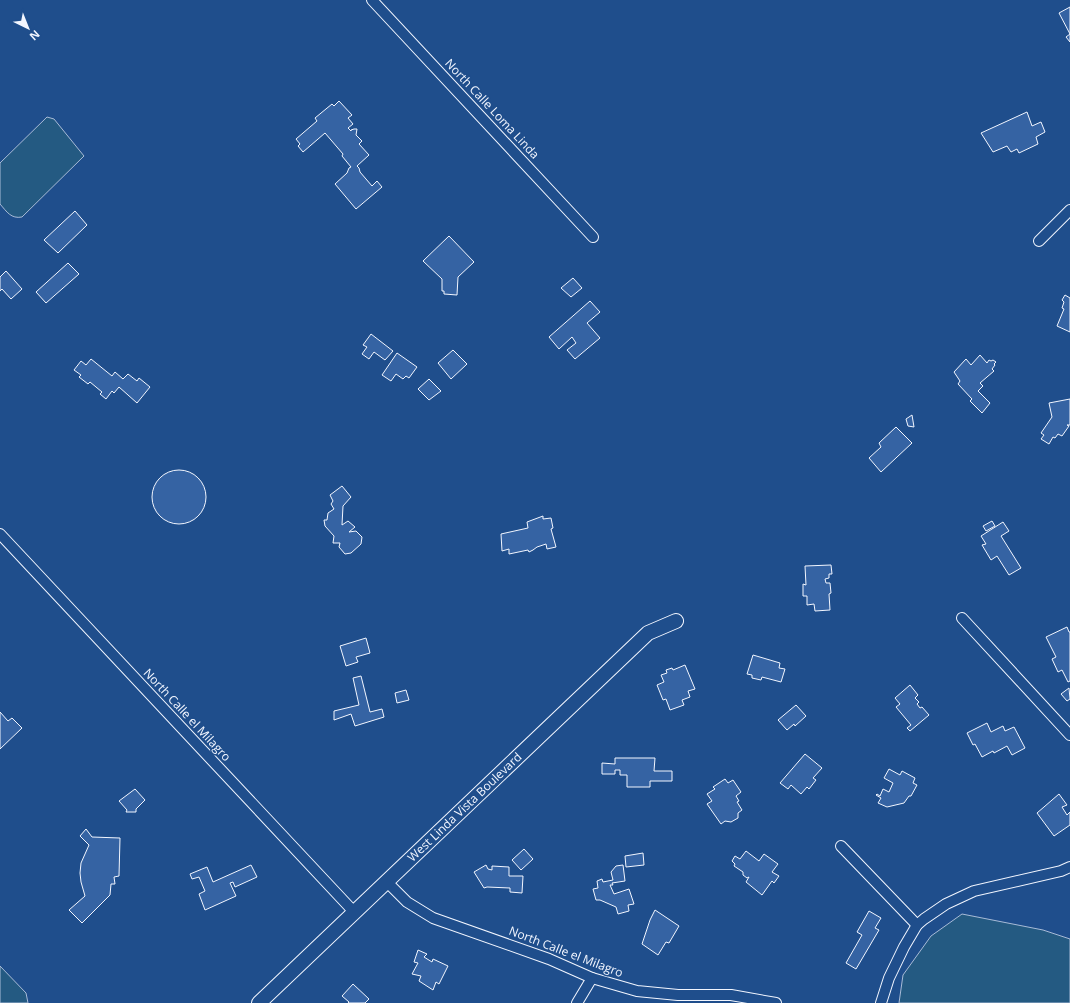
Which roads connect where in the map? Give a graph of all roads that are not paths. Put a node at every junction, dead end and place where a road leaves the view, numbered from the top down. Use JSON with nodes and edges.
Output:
{"nodes":[{"id":1,"x":372,"y":0,"type":"edge"},
{"id":2,"x":1070,"y":210,"type":"edge"},
{"id":3,"x":593,"y":237,"type":"dead end"},
{"id":4,"x":1039,"y":241,"type":"dead end"},
{"id":5,"x":0,"y":534,"type":"edge"},
{"id":6,"x":962,"y":618,"type":"dead end"},
{"id":7,"x":676,"y":621,"type":"dead end"},
{"id":8,"x":1070,"y":735,"type":"edge"},
{"id":9,"x":841,"y":846,"type":"dead end"},
{"id":10,"x":1070,"y":867,"type":"edge"},
{"id":11,"x":386,"y":881,"type":"junction"},
{"id":12,"x":355,"y":913,"type":"junction"},
{"id":13,"x":917,"y":924,"type":"junction"},
{"id":14,"x":592,"y":978,"type":"junction"},
{"id":15,"x":259,"y":1003,"type":"edge"},
{"id":16,"x":577,"y":1003,"type":"edge"},
{"id":17,"x":776,"y":1003,"type":"edge"},
{"id":18,"x":881,"y":1003,"type":"edge"}],
"edges":[{"from":1,"to":3,"type":"street","name":"North Calle Loma Linda"},
{"from":2,"to":4,"type":"street"},
{"from":5,"to":12,"type":"street","name":"North Calle el Milagro"},
{"from":6,"to":8,"type":"street"},
{"from":7,"to":11,"type":"street","name":"West Linda Vista Boulevard"},
{"from":9,"to":13,"type":"street"},
{"from":10,"to":13,"type":"street"},
{"from":11,"to":12,"type":"street","name":"West Linda Vista Boulevard"},
{"from":11,"to":14,"type":"street","name":"North Calle el Milagro"},
{"from":12,"to":15,"type":"street","name":"West Linda Vista Boulevard"},
{"from":13,"to":18,"type":"street"},
{"from":14,"to":16,"type":"street"},
{"from":14,"to":17,"type":"street","name":"North Calle el Milagro"}]}
